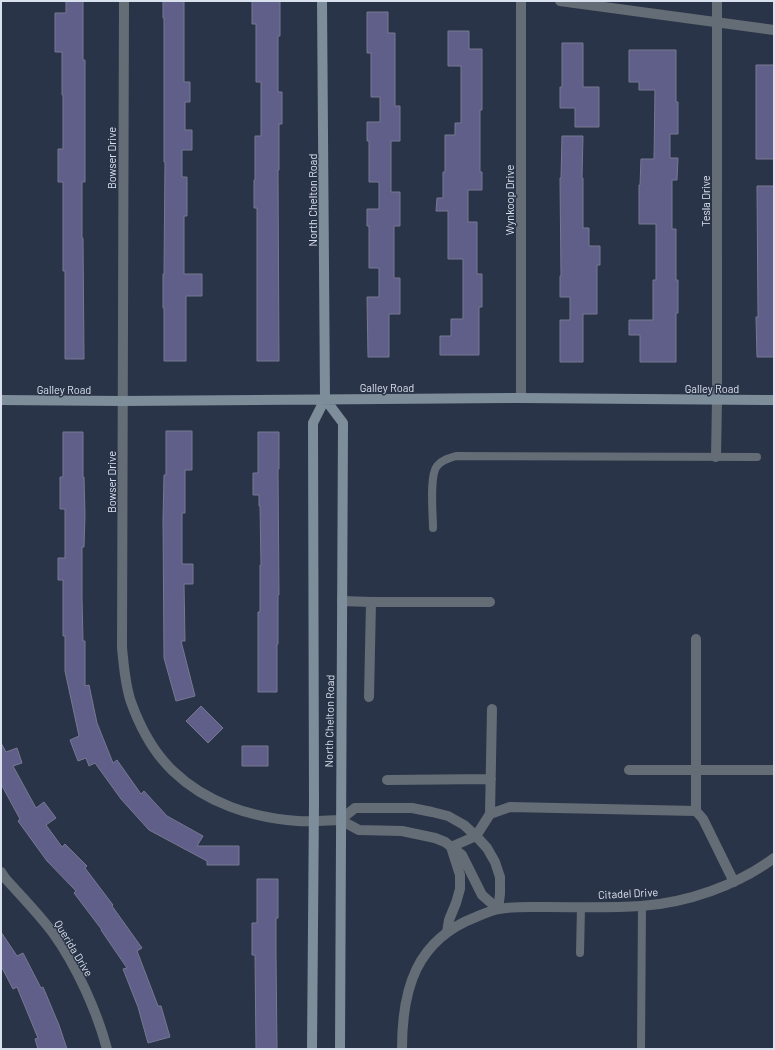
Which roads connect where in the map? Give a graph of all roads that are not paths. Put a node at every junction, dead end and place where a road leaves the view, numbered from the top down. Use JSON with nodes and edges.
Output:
{"nodes":[{"id":1,"x":124,"y":1,"type":"edge"},
{"id":2,"x":322,"y":1,"type":"edge"},
{"id":3,"x":521,"y":1,"type":"edge"},
{"id":4,"x":560,"y":1,"type":"edge"},
{"id":5,"x":717,"y":1,"type":"edge"},
{"id":6,"x":717,"y":23,"type":"junction"},
{"id":7,"x":774,"y":30,"type":"edge"},
{"id":8,"x":521,"y":398,"type":"junction"},
{"id":9,"x":325,"y":399,"type":"junction"},
{"id":10,"x":1,"y":400,"type":"edge"},
{"id":11,"x":717,"y":400,"type":"junction"},
{"id":12,"x":774,"y":400,"type":"edge"},
{"id":13,"x":122,"y":401,"type":"junction"},
{"id":14,"x":716,"y":457,"type":"junction"},
{"id":15,"x":757,"y":457,"type":"dead end"},
{"id":16,"x":433,"y":528,"type":"dead end"},
{"id":17,"x":342,"y":601,"type":"junction"},
{"id":18,"x":371,"y":602,"type":"junction"},
{"id":19,"x":490,"y":602,"type":"dead end"},
{"id":20,"x":696,"y":639,"type":"dead end"},
{"id":21,"x":369,"y":697,"type":"dead end"},
{"id":22,"x":492,"y":708,"type":"dead end"},
{"id":23,"x":629,"y":770,"type":"dead end"},
{"id":24,"x":696,"y":770,"type":"junction"},
{"id":25,"x":774,"y":770,"type":"edge"},
{"id":26,"x":491,"y":779,"type":"junction"},
{"id":27,"x":387,"y":780,"type":"dead end"},
{"id":28,"x":696,"y":811,"type":"junction"},
{"id":29,"x":490,"y":814,"type":"junction"},
{"id":30,"x":340,"y":820,"type":"junction"},
{"id":31,"x":314,"y":821,"type":"junction"},
{"id":32,"x":476,"y":836,"type":"junction"},
{"id":33,"x":451,"y":847,"type":"junction"},
{"id":34,"x":774,"y":858,"type":"edge"},
{"id":35,"x":1,"y":872,"type":"edge"},
{"id":36,"x":734,"y":882,"type":"junction"},
{"id":37,"x":642,"y":906,"type":"junction"},
{"id":38,"x":582,"y":907,"type":"junction"},
{"id":39,"x":498,"y":909,"type":"junction"},
{"id":40,"x":447,"y":932,"type":"junction"},
{"id":41,"x":580,"y":953,"type":"dead end"},
{"id":42,"x":107,"y":1049,"type":"edge"},
{"id":43,"x":312,"y":1049,"type":"edge"},
{"id":44,"x":340,"y":1049,"type":"edge"},
{"id":45,"x":402,"y":1049,"type":"edge"},
{"id":46,"x":641,"y":1049,"type":"edge"}],
"edges":[{"from":1,"to":13,"type":"street","name":"Bowser Drive"},
{"from":2,"to":9,"type":"main road","name":"North Chelton Road"},
{"from":3,"to":8,"type":"street","name":"Wynkoop Drive"},
{"from":4,"to":6,"type":"street"},
{"from":5,"to":6,"type":"street","name":"Tesla Drive"},
{"from":6,"to":7,"type":"street"},
{"from":6,"to":11,"type":"street","name":"Tesla Drive"},
{"from":8,"to":9,"type":"main road","name":"Galley Road"},
{"from":8,"to":11,"type":"main road","name":"Galley Road"},
{"from":9,"to":13,"type":"main road","name":"Galley Road"},
{"from":9,"to":17,"type":"main road","name":"North Chelton Road"},
{"from":9,"to":31,"type":"main road","name":"North Chelton Road"},
{"from":10,"to":13,"type":"main road","name":"Galley Road"},
{"from":11,"to":12,"type":"main road","name":"Galley Road"},
{"from":11,"to":14,"type":"street","name":"Tesla Drive"},
{"from":13,"to":31,"type":"street","name":"Bowser Drive"},
{"from":14,"to":15,"type":"lane"},
{"from":14,"to":16,"type":"lane"},
{"from":17,"to":18,"type":"street"},
{"from":17,"to":30,"type":"main road","name":"North Chelton Road"},
{"from":18,"to":19,"type":"street"},
{"from":18,"to":21,"type":"street"},
{"from":20,"to":24,"type":"street"},
{"from":22,"to":26,"type":"street"},
{"from":23,"to":24,"type":"street"},
{"from":24,"to":25,"type":"street"},
{"from":24,"to":28,"type":"street"},
{"from":26,"to":27,"type":"street"},
{"from":26,"to":29,"type":"street"},
{"from":28,"to":29,"type":"street"},
{"from":28,"to":36,"type":"street"},
{"from":29,"to":32,"type":"street"},
{"from":30,"to":31,"type":"street","name":"Bowser Drive"},
{"from":30,"to":32,"type":"street"},
{"from":30,"to":33,"type":"street"},
{"from":30,"to":44,"type":"main road","name":"North Chelton Road"},
{"from":31,"to":43,"type":"main road","name":"North Chelton Road"},
{"from":32,"to":33,"type":"street"},
{"from":32,"to":39,"type":"street"},
{"from":33,"to":39,"type":"street"},
{"from":33,"to":40,"type":"street"},
{"from":34,"to":36,"type":"street","name":"Citadel Drive"},
{"from":35,"to":42,"type":"street","name":"Querida Drive"},
{"from":36,"to":37,"type":"street","name":"Citadel Drive"},
{"from":37,"to":38,"type":"street","name":"Citadel Drive"},
{"from":37,"to":46,"type":"lane"},
{"from":38,"to":39,"type":"street","name":"Citadel Drive"},
{"from":38,"to":41,"type":"lane"},
{"from":39,"to":40,"type":"street","name":"Citadel Drive"},
{"from":40,"to":45,"type":"street","name":"Citadel Drive"}]}
